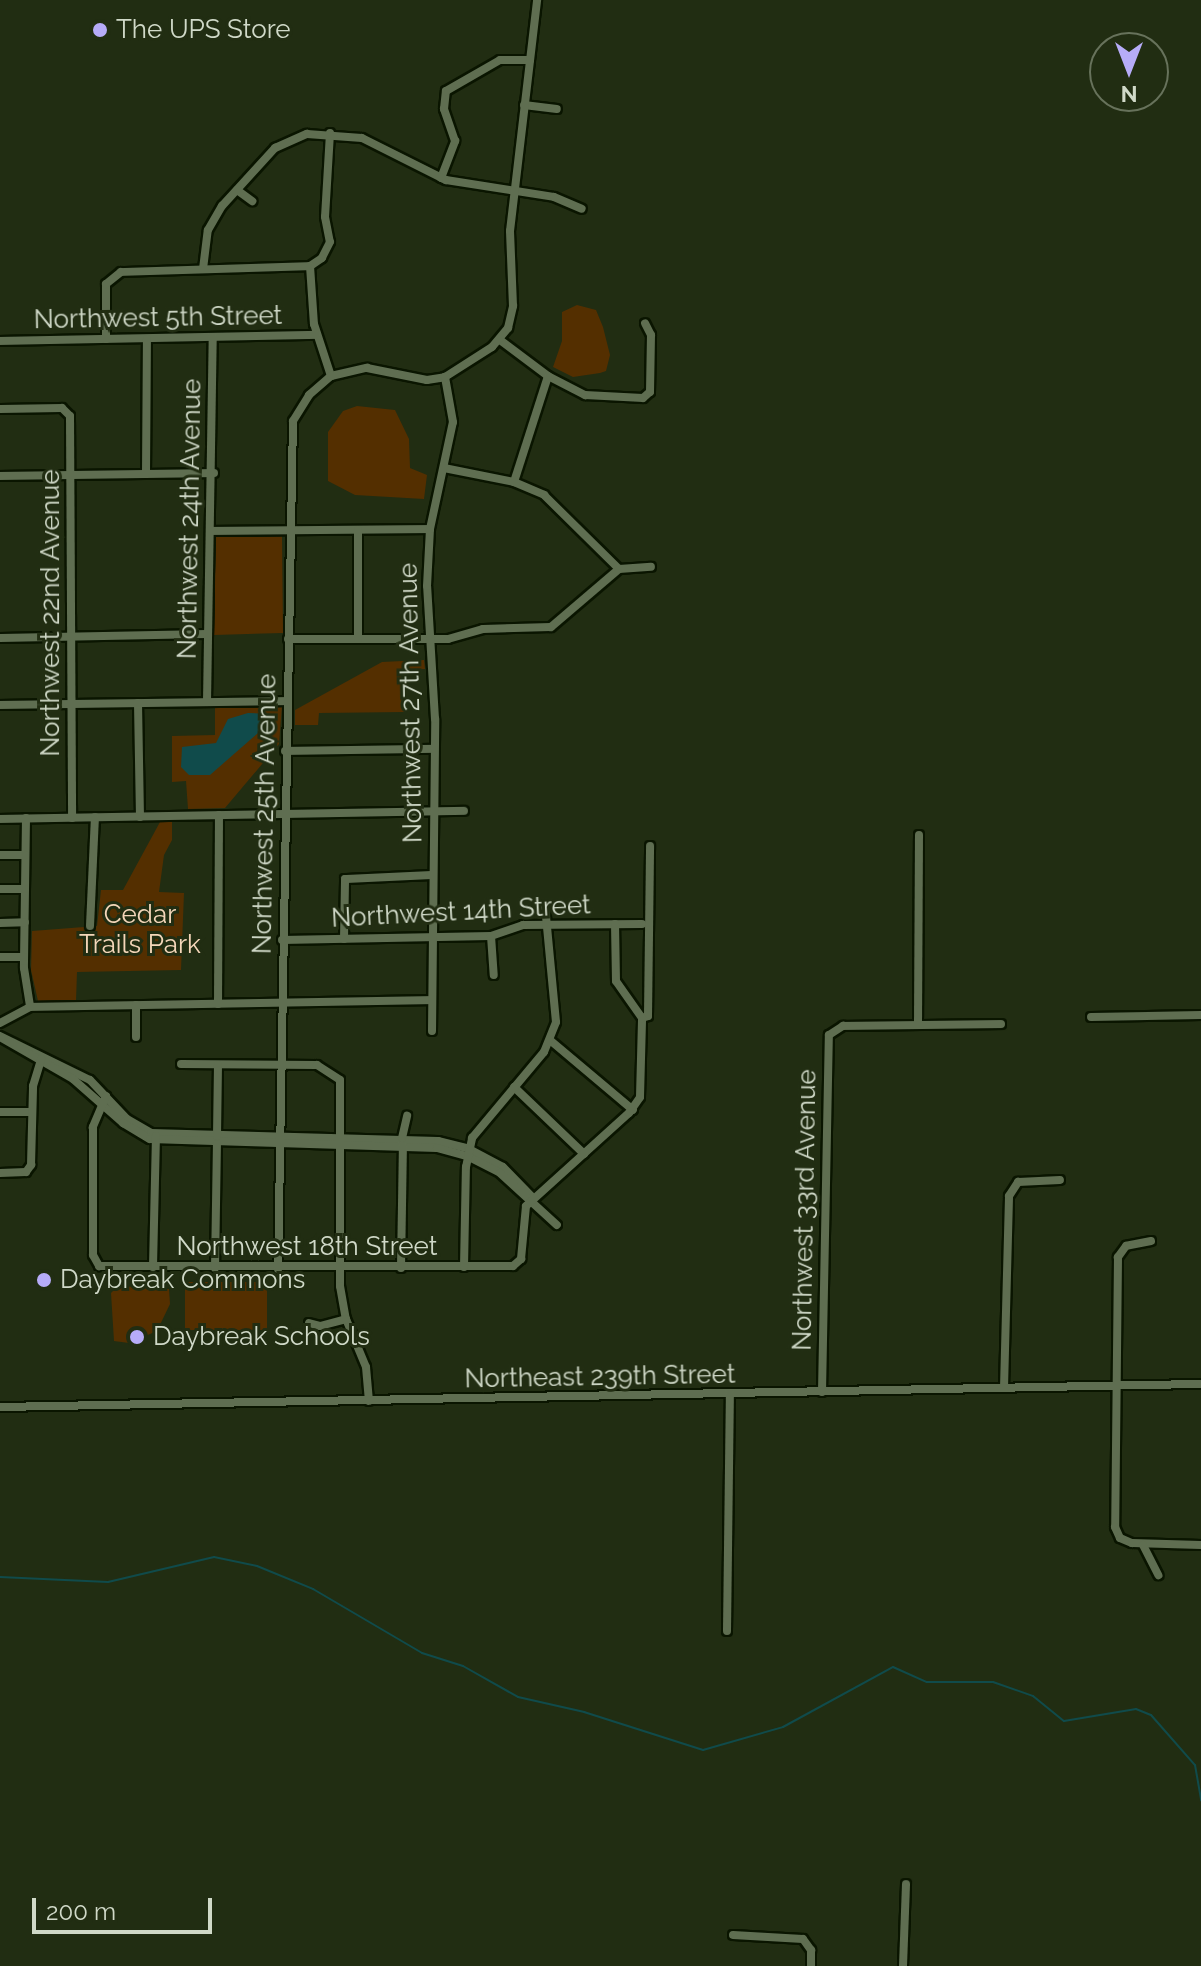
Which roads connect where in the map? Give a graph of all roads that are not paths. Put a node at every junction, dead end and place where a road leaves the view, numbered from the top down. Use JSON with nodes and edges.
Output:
{"nodes":[{"id":1,"x":537,"y":0,"type":"edge"},
{"id":2,"x":530,"y":60,"type":"junction"},
{"id":3,"x":524,"y":105,"type":"junction"},
{"id":4,"x":557,"y":109,"type":"dead end"},
{"id":5,"x":330,"y":133,"type":"junction"},
{"id":6,"x":441,"y":178,"type":"junction"},
{"id":7,"x":237,"y":190,"type":"junction"},
{"id":8,"x":514,"y":192,"type":"junction"},
{"id":9,"x":252,"y":201,"type":"dead end"},
{"id":10,"x":582,"y":209,"type":"dead end"},
{"id":11,"x":310,"y":266,"type":"junction"},
{"id":12,"x":203,"y":269,"type":"junction"},
{"id":13,"x":645,"y":323,"type":"dead end"},
{"id":14,"x":317,"y":335,"type":"junction"},
{"id":15,"x":213,"y":337,"type":"junction"},
{"id":16,"x":106,"y":339,"type":"junction"},
{"id":17,"x":147,"y":339,"type":"junction"},
{"id":18,"x":500,"y":340,"type":"junction"},
{"id":19,"x":0,"y":341,"type":"edge"},
{"id":20,"x":331,"y":376,"type":"junction"},
{"id":21,"x":548,"y":376,"type":"junction"},
{"id":22,"x":445,"y":377,"type":"junction"},
{"id":23,"x":0,"y":409,"type":"edge"},
{"id":24,"x":444,"y":468,"type":"junction"},
{"id":25,"x":214,"y":473,"type":"junction"},
{"id":26,"x":146,"y":474,"type":"junction"},
{"id":27,"x":71,"y":475,"type":"junction"},
{"id":28,"x":0,"y":476,"type":"edge"},
{"id":29,"x":514,"y":482,"type":"junction"},
{"id":30,"x":430,"y":529,"type":"junction"},
{"id":31,"x":289,"y":530,"type":"junction"},
{"id":32,"x":358,"y":530,"type":"junction"},
{"id":33,"x":210,"y":531,"type":"junction"},
{"id":34,"x":651,"y":567,"type":"dead end"},
{"id":35,"x":619,"y":569,"type":"junction"},
{"id":36,"x":207,"y":634,"type":"junction"},
{"id":37,"x":71,"y":637,"type":"junction"},
{"id":38,"x":0,"y":638,"type":"edge"},
{"id":39,"x":288,"y":639,"type":"junction"},
{"id":40,"x":358,"y":639,"type":"junction"},
{"id":41,"x":427,"y":639,"type":"junction"},
{"id":42,"x":288,"y":701,"type":"junction"},
{"id":43,"x":207,"y":702,"type":"junction"},
{"id":44,"x":138,"y":703,"type":"junction"},
{"id":45,"x":71,"y":704,"type":"junction"},
{"id":46,"x":0,"y":705,"type":"edge"},
{"id":47,"x":434,"y":749,"type":"junction"},
{"id":48,"x":285,"y":751,"type":"junction"},
{"id":49,"x":464,"y":811,"type":"dead end"},
{"id":50,"x":434,"y":812,"type":"junction"},
{"id":51,"x":284,"y":814,"type":"junction"},
{"id":52,"x":219,"y":815,"type":"junction"},
{"id":53,"x":95,"y":817,"type":"junction"},
{"id":54,"x":140,"y":817,"type":"junction"},
{"id":55,"x":26,"y":818,"type":"junction"},
{"id":56,"x":72,"y":818,"type":"junction"},
{"id":57,"x":0,"y":819,"type":"edge"},
{"id":58,"x":919,"y":835,"type":"dead end"},
{"id":59,"x":650,"y":846,"type":"dead end"},
{"id":60,"x":0,"y":855,"type":"edge"},
{"id":61,"x":25,"y":855,"type":"junction"},
{"id":62,"x":433,"y":875,"type":"junction"},
{"id":63,"x":0,"y":889,"type":"edge"},
{"id":64,"x":25,"y":889,"type":"junction"},
{"id":65,"x":545,"y":906,"type":"dead end"},
{"id":66,"x":25,"y":922,"type":"junction"},
{"id":67,"x":0,"y":923,"type":"edge"},
{"id":68,"x":615,"y":924,"type":"junction"},
{"id":69,"x":642,"y":924,"type":"dead end"},
{"id":70,"x":549,"y":925,"type":"junction"},
{"id":71,"x":90,"y":926,"type":"dead end"},
{"id":72,"x":491,"y":936,"type":"junction"},
{"id":73,"x":433,"y":938,"type":"junction"},
{"id":74,"x":344,"y":939,"type":"junction"},
{"id":75,"x":282,"y":940,"type":"junction"},
{"id":76,"x":0,"y":957,"type":"edge"},
{"id":77,"x":24,"y":957,"type":"junction"},
{"id":78,"x":494,"y":975,"type":"dead end"},
{"id":79,"x":432,"y":1000,"type":"junction"},
{"id":80,"x":281,"y":1003,"type":"junction"},
{"id":81,"x":218,"y":1004,"type":"junction"},
{"id":82,"x":136,"y":1005,"type":"junction"},
{"id":83,"x":30,"y":1007,"type":"junction"},
{"id":84,"x":1201,"y":1015,"type":"edge"},
{"id":85,"x":1091,"y":1017,"type":"dead end"},
{"id":86,"x":642,"y":1018,"type":"junction"},
{"id":87,"x":0,"y":1023,"type":"edge"},
{"id":88,"x":918,"y":1024,"type":"junction"},
{"id":89,"x":1001,"y":1024,"type":"dead end"},
{"id":90,"x":432,"y":1031,"type":"dead end"},
{"id":91,"x":0,"y":1036,"type":"edge"},
{"id":92,"x":136,"y":1037,"type":"dead end"},
{"id":93,"x":551,"y":1041,"type":"junction"},
{"id":94,"x":42,"y":1058,"type":"junction"},
{"id":95,"x":181,"y":1064,"type":"dead end"},
{"id":96,"x":218,"y":1065,"type":"junction"},
{"id":97,"x":280,"y":1065,"type":"junction"},
{"id":98,"x":514,"y":1087,"type":"junction"},
{"id":99,"x":104,"y":1098,"type":"junction"},
{"id":100,"x":633,"y":1110,"type":"junction"},
{"id":101,"x":0,"y":1112,"type":"edge"},
{"id":102,"x":32,"y":1112,"type":"junction"},
{"id":103,"x":407,"y":1116,"type":"dead end"},
{"id":104,"x":156,"y":1137,"type":"junction"},
{"id":105,"x":217,"y":1140,"type":"junction"},
{"id":106,"x":279,"y":1141,"type":"junction"},
{"id":107,"x":342,"y":1142,"type":"junction"},
{"id":108,"x":402,"y":1142,"type":"junction"},
{"id":109,"x":468,"y":1152,"type":"junction"},
{"id":110,"x":584,"y":1154,"type":"junction"},
{"id":111,"x":0,"y":1173,"type":"edge"},
{"id":112,"x":1060,"y":1180,"type":"dead end"},
{"id":113,"x":533,"y":1199,"type":"junction"},
{"id":114,"x":557,"y":1225,"type":"dead end"},
{"id":115,"x":1151,"y":1241,"type":"dead end"},
{"id":116,"x":153,"y":1267,"type":"junction"},
{"id":117,"x":464,"y":1267,"type":"junction"},
{"id":118,"x":215,"y":1268,"type":"junction"},
{"id":119,"x":401,"y":1268,"type":"junction"},
{"id":120,"x":278,"y":1269,"type":"junction"},
{"id":121,"x":339,"y":1269,"type":"junction"},
{"id":122,"x":346,"y":1319,"type":"junction"},
{"id":123,"x":309,"y":1323,"type":"dead end"},
{"id":124,"x":1201,"y":1384,"type":"edge"},
{"id":125,"x":1118,"y":1386,"type":"junction"},
{"id":126,"x":1004,"y":1388,"type":"junction"},
{"id":127,"x":822,"y":1392,"type":"junction"},
{"id":128,"x":730,"y":1394,"type":"junction"},
{"id":129,"x":369,"y":1401,"type":"junction"},
{"id":130,"x":0,"y":1407,"type":"edge"},
{"id":131,"x":1143,"y":1545,"type":"junction"},
{"id":132,"x":1201,"y":1545,"type":"edge"},
{"id":133,"x":1158,"y":1575,"type":"dead end"},
{"id":134,"x":727,"y":1631,"type":"dead end"},
{"id":135,"x":906,"y":1884,"type":"dead end"},
{"id":136,"x":733,"y":1935,"type":"dead end"},
{"id":137,"x":811,"y":1966,"type":"edge"},
{"id":138,"x":903,"y":1966,"type":"edge"}],
"edges":[{"from":1,"to":2,"type":"street"},
{"from":2,"to":3,"type":"street"},
{"from":2,"to":6,"type":"street"},
{"from":3,"to":4,"type":"street"},
{"from":3,"to":8,"type":"street"},
{"from":5,"to":6,"type":"street"},
{"from":5,"to":7,"type":"street"},
{"from":5,"to":11,"type":"street"},
{"from":6,"to":8,"type":"street"},
{"from":7,"to":9,"type":"street"},
{"from":7,"to":12,"type":"street"},
{"from":8,"to":10,"type":"street"},
{"from":8,"to":18,"type":"street"},
{"from":11,"to":12,"type":"street"},
{"from":11,"to":14,"type":"street"},
{"from":12,"to":16,"type":"street"},
{"from":13,"to":21,"type":"street"},
{"from":14,"to":15,"type":"street","name":"Northwest 5th Street"},
{"from":14,"to":20,"type":"street"},
{"from":15,"to":17,"type":"street","name":"Northwest 5th Street"},
{"from":15,"to":25,"type":"street","name":"Northwest 24th Avenue"},
{"from":16,"to":17,"type":"street","name":"Northwest 5th Street"},
{"from":16,"to":19,"type":"street","name":"Northwest 5th Street"},
{"from":17,"to":26,"type":"street"},
{"from":18,"to":21,"type":"street"},
{"from":18,"to":22,"type":"street"},
{"from":20,"to":22,"type":"street"},
{"from":20,"to":31,"type":"street","name":"Northwest 25th Avenue"},
{"from":21,"to":29,"type":"street"},
{"from":22,"to":24,"type":"street","name":"Northwest 27th Avenue"},
{"from":23,"to":27,"type":"street","name":"Northwest 22nd Avenue"},
{"from":24,"to":29,"type":"street"},
{"from":24,"to":30,"type":"street","name":"Northwest 27th Avenue"},
{"from":25,"to":26,"type":"street"},
{"from":25,"to":33,"type":"street","name":"Northwest 24th Avenue"},
{"from":26,"to":27,"type":"street"},
{"from":27,"to":28,"type":"street"},
{"from":27,"to":37,"type":"street","name":"Northwest 22nd Avenue"},
{"from":29,"to":35,"type":"street"},
{"from":30,"to":32,"type":"street"},
{"from":30,"to":41,"type":"street","name":"Northwest 27th Avenue"},
{"from":31,"to":32,"type":"street"},
{"from":31,"to":33,"type":"street"},
{"from":31,"to":39,"type":"street","name":"Northwest 25th Avenue"},
{"from":32,"to":40,"type":"street"},
{"from":33,"to":36,"type":"street","name":"Northwest 24th Avenue"},
{"from":34,"to":35,"type":"street"},
{"from":35,"to":41,"type":"street"},
{"from":36,"to":37,"type":"street"},
{"from":36,"to":43,"type":"street","name":"Northwest 24th Avenue"},
{"from":37,"to":38,"type":"street"},
{"from":37,"to":45,"type":"street","name":"Northwest 22nd Avenue"},
{"from":39,"to":40,"type":"street"},
{"from":39,"to":42,"type":"street","name":"Northwest 25th Avenue"},
{"from":40,"to":41,"type":"street"},
{"from":41,"to":47,"type":"street","name":"Northwest 27th Avenue"},
{"from":42,"to":43,"type":"street"},
{"from":42,"to":48,"type":"street","name":"Northwest 25th Avenue"},
{"from":43,"to":44,"type":"street"},
{"from":44,"to":45,"type":"street"},
{"from":44,"to":54,"type":"street"},
{"from":45,"to":46,"type":"street"},
{"from":45,"to":56,"type":"street","name":"Northwest 22nd Avenue"},
{"from":47,"to":48,"type":"street"},
{"from":47,"to":50,"type":"street","name":"Northwest 27th Avenue"},
{"from":48,"to":51,"type":"street","name":"Northwest 25th Avenue"},
{"from":49,"to":50,"type":"street"},
{"from":50,"to":51,"type":"street"},
{"from":50,"to":62,"type":"street","name":"Northwest 27th Avenue"},
{"from":51,"to":52,"type":"street"},
{"from":51,"to":75,"type":"street","name":"Northwest 25th Avenue"},
{"from":52,"to":54,"type":"street"},
{"from":52,"to":81,"type":"street"},
{"from":53,"to":54,"type":"street"},
{"from":53,"to":56,"type":"street"},
{"from":53,"to":71,"type":"street"},
{"from":55,"to":56,"type":"street"},
{"from":55,"to":57,"type":"street"},
{"from":55,"to":61,"type":"street"},
{"from":58,"to":88,"type":"street"},
{"from":59,"to":86,"type":"street"},
{"from":60,"to":61,"type":"street"},
{"from":61,"to":64,"type":"street"},
{"from":62,"to":73,"type":"street","name":"Northwest 27th Avenue"},
{"from":62,"to":74,"type":"street"},
{"from":63,"to":64,"type":"street"},
{"from":64,"to":66,"type":"street"},
{"from":65,"to":70,"type":"street"},
{"from":66,"to":67,"type":"street"},
{"from":66,"to":77,"type":"street"},
{"from":68,"to":69,"type":"street","name":"Northwest 14th Street"},
{"from":68,"to":70,"type":"street","name":"Northwest 14th Street"},
{"from":68,"to":86,"type":"street"},
{"from":70,"to":72,"type":"street","name":"Northwest 14th Street"},
{"from":70,"to":93,"type":"street"},
{"from":72,"to":73,"type":"street","name":"Northwest 14th Street"},
{"from":72,"to":78,"type":"street"},
{"from":73,"to":74,"type":"street","name":"Northwest 14th Street"},
{"from":73,"to":79,"type":"street","name":"Northwest 27th Avenue"},
{"from":74,"to":75,"type":"street","name":"Northwest 14th Street"},
{"from":75,"to":80,"type":"street","name":"Northwest 25th Avenue"},
{"from":76,"to":77,"type":"street"},
{"from":77,"to":83,"type":"street"},
{"from":79,"to":80,"type":"street"},
{"from":79,"to":90,"type":"street","name":"Northwest 27th Avenue"},
{"from":80,"to":81,"type":"street"},
{"from":80,"to":97,"type":"street","name":"Northwest 25th Avenue"},
{"from":81,"to":82,"type":"street"},
{"from":82,"to":83,"type":"street"},
{"from":82,"to":92,"type":"street"},
{"from":83,"to":87,"type":"street"},
{"from":84,"to":85,"type":"street"},
{"from":86,"to":100,"type":"street"},
{"from":88,"to":89,"type":"street"},
{"from":88,"to":127,"type":"street","name":"Northwest 33rd Avenue"},
{"from":91,"to":94,"type":"street"},
{"from":93,"to":98,"type":"street"},
{"from":93,"to":100,"type":"street"},
{"from":94,"to":99,"type":"street"},
{"from":94,"to":102,"type":"street"},
{"from":95,"to":96,"type":"street"},
{"from":96,"to":97,"type":"street"},
{"from":96,"to":105,"type":"street"},
{"from":97,"to":106,"type":"street","name":"Northwest 25th Avenue"},
{"from":97,"to":107,"type":"street"},
{"from":98,"to":109,"type":"street"},
{"from":98,"to":110,"type":"street"},
{"from":99,"to":104,"type":"street"},
{"from":99,"to":116,"type":"street","name":"Northwest 18th Street"},
{"from":100,"to":110,"type":"street"},
{"from":101,"to":102,"type":"street"},
{"from":102,"to":111,"type":"street"},
{"from":103,"to":108,"type":"street"},
{"from":104,"to":105,"type":"street"},
{"from":104,"to":116,"type":"street"},
{"from":105,"to":106,"type":"street"},
{"from":105,"to":118,"type":"street"},
{"from":106,"to":107,"type":"street"},
{"from":106,"to":120,"type":"street","name":"Northwest 25th Avenue"},
{"from":107,"to":108,"type":"street"},
{"from":107,"to":121,"type":"street"},
{"from":108,"to":109,"type":"street"},
{"from":108,"to":119,"type":"street"},
{"from":109,"to":113,"type":"street"},
{"from":109,"to":117,"type":"street"},
{"from":110,"to":113,"type":"street"},
{"from":112,"to":126,"type":"street"},
{"from":113,"to":114,"type":"street"},
{"from":113,"to":117,"type":"street","name":"Northwest 18th Street"},
{"from":115,"to":125,"type":"street"},
{"from":116,"to":118,"type":"street","name":"Northwest 18th Street"},
{"from":117,"to":119,"type":"street","name":"Northwest 18th Street"},
{"from":118,"to":120,"type":"street","name":"Northwest 18th Street"},
{"from":119,"to":121,"type":"street","name":"Northwest 18th Street"},
{"from":120,"to":121,"type":"street","name":"Northwest 18th Street"},
{"from":121,"to":122,"type":"street"},
{"from":122,"to":123,"type":"street"},
{"from":122,"to":129,"type":"street"},
{"from":124,"to":125,"type":"street","name":"Northeast 239th Street"},
{"from":125,"to":126,"type":"street","name":"Northeast 239th Street"},
{"from":125,"to":131,"type":"street"},
{"from":126,"to":127,"type":"street","name":"Northeast 239th Street"},
{"from":127,"to":128,"type":"street","name":"Northeast 239th Street"},
{"from":128,"to":129,"type":"street","name":"Northeast 239th Street"},
{"from":128,"to":134,"type":"street"},
{"from":129,"to":130,"type":"street","name":"Northeast 239th Street"},
{"from":131,"to":132,"type":"street"},
{"from":131,"to":133,"type":"street"},
{"from":135,"to":138,"type":"street"},
{"from":136,"to":137,"type":"street"}]}
